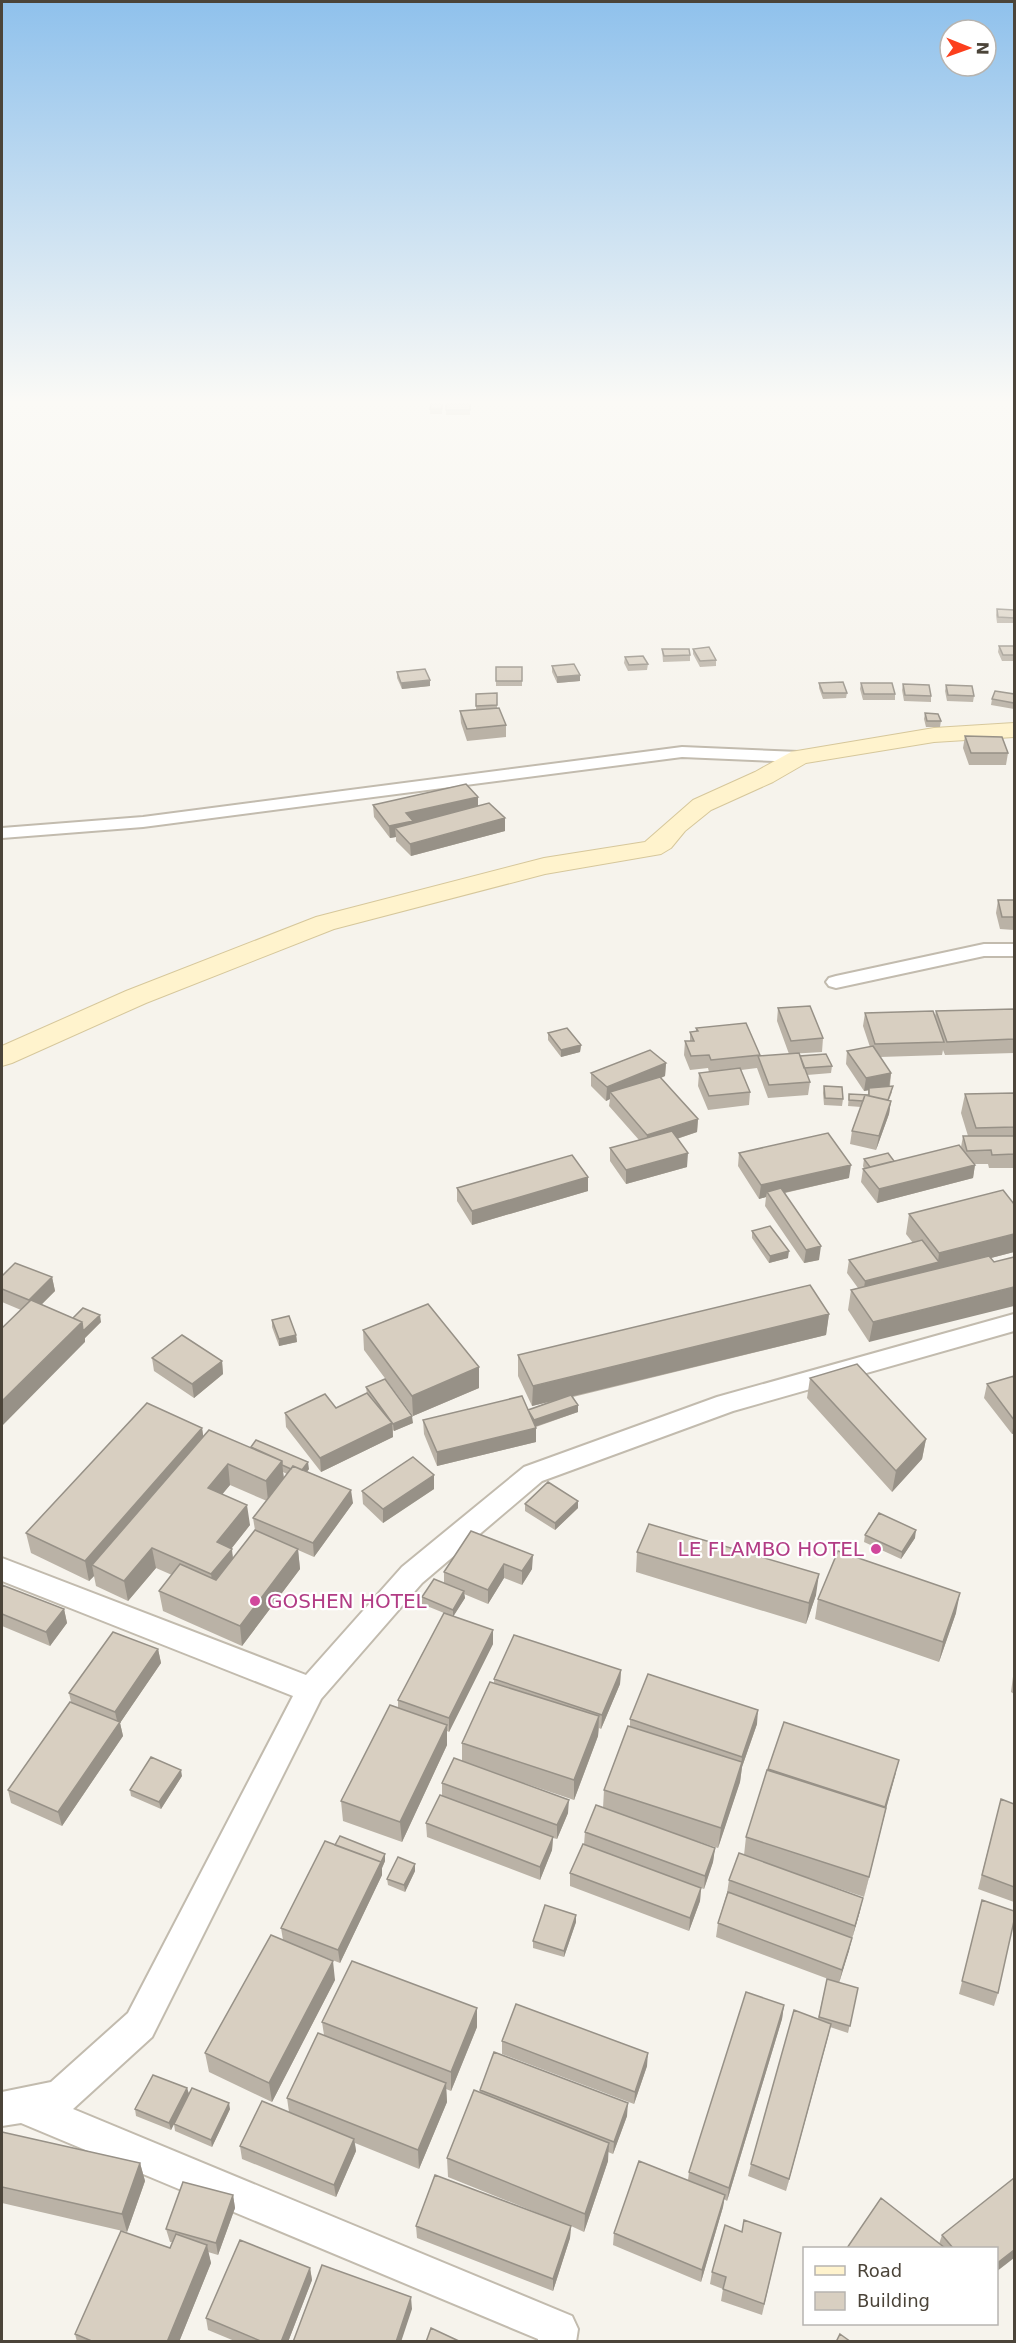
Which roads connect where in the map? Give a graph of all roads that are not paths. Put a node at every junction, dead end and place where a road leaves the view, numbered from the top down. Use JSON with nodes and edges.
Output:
{"nodes":[{"id":1,"x":1014,"y":730,"type":"edge"},
{"id":2,"x":799,"y":756,"type":"junction"},
{"id":3,"x":2,"y":834,"type":"edge"},
{"id":4,"x":1014,"y":950,"type":"edge"},
{"id":5,"x":836,"y":982,"type":"dead end"},
{"id":6,"x":2,"y":1057,"type":"edge"},
{"id":7,"x":1014,"y":1323,"type":"edge"},
{"id":8,"x":2,"y":1569,"type":"edge"},
{"id":9,"x":311,"y":1690,"type":"junction"},
{"id":10,"x":11,"y":2107,"type":"edge"},
{"id":11,"x":557,"y":2342,"type":"edge"}],
"edges":[{"from":1,"to":2,"type":"street"},
{"from":2,"to":3,"type":"street"},
{"from":2,"to":6,"type":"street"},
{"from":4,"to":5,"type":"street"},
{"from":7,"to":9,"type":"street"},
{"from":8,"to":9,"type":"street"},
{"from":9,"to":10,"type":"street"},
{"from":10,"to":11,"type":"street"}]}
